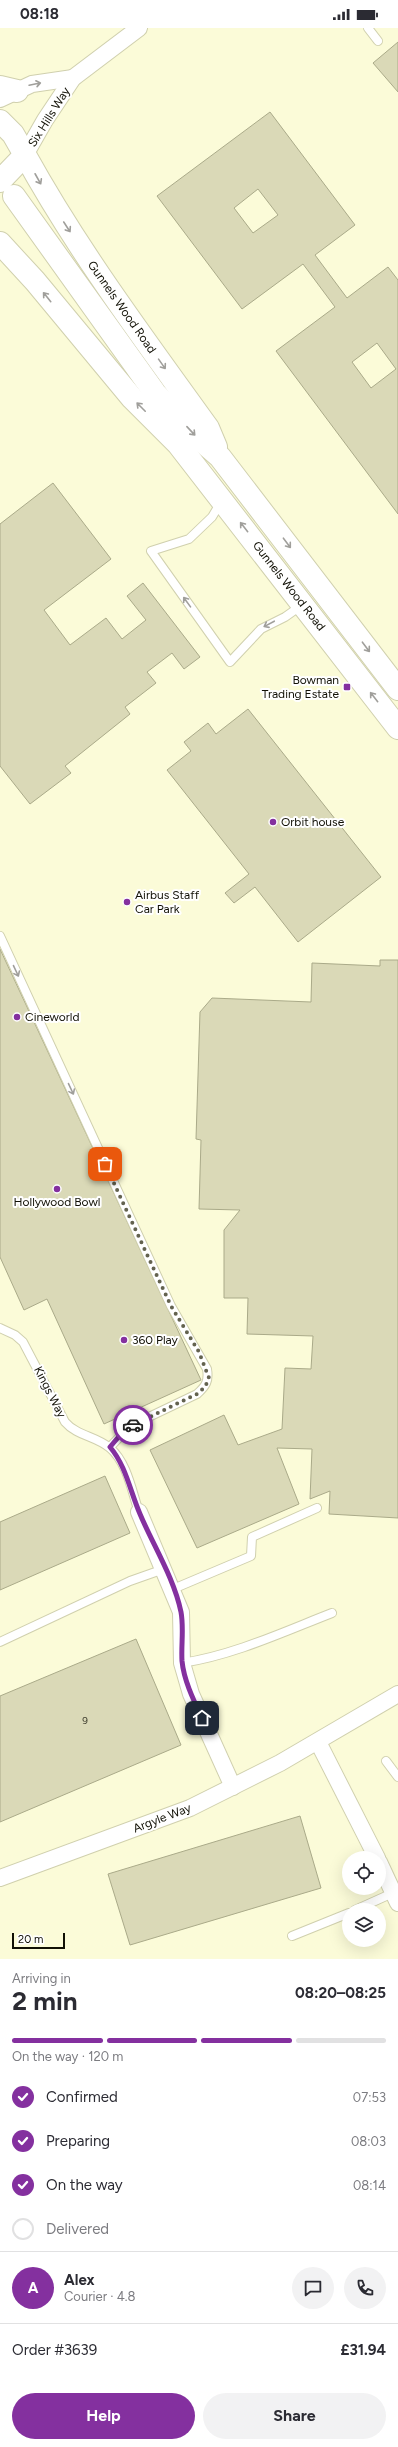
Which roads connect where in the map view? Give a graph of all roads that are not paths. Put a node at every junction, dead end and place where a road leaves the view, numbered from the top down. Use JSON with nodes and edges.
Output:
{"nodes":[{"id":1,"x":139,"y":28,"type":"edge"},
{"id":2,"x":368,"y":28,"type":"edge"},
{"id":3,"x":378,"y":41,"type":"dead end"},
{"id":4,"x":74,"y":78,"type":"junction"},
{"id":5,"x":6,"y":92,"type":"edge"},
{"id":6,"x":0,"y":120,"type":"edge"},
{"id":7,"x":25,"y":155,"type":"junction"},
{"id":8,"x":7,"y":189,"type":"edge"},
{"id":9,"x":0,"y":243,"type":"edge"},
{"id":10,"x":155,"y":393,"type":"junction"},
{"id":11,"x":178,"y":444,"type":"junction"},
{"id":12,"x":220,"y":457,"type":"junction"},
{"id":13,"x":222,"y":500,"type":"junction"},
{"id":14,"x":303,"y":604,"type":"junction"},
{"id":15,"x":398,"y":689,"type":"edge"},
{"id":16,"x":398,"y":728,"type":"edge"},
{"id":17,"x":0,"y":936,"type":"edge"},
{"id":18,"x":0,"y":1328,"type":"edge"},
{"id":19,"x":110,"y":1447,"type":"junction"},
{"id":20,"x":317,"y":1508,"type":"dead end"},
{"id":21,"x":139,"y":1512,"type":"joint"},
{"id":22,"x":164,"y":1569,"type":"junction"},
{"id":23,"x":173,"y":1589,"type":"junction"},
{"id":24,"x":332,"y":1613,"type":"dead end"},
{"id":25,"x":0,"y":1642,"type":"edge"},
{"id":26,"x":182,"y":1663,"type":"junction"},
{"id":27,"x":398,"y":1694,"type":"edge"},
{"id":28,"x":318,"y":1742,"type":"junction"},
{"id":29,"x":386,"y":1761,"type":"dead end"},
{"id":30,"x":398,"y":1777,"type":"edge"},
{"id":31,"x":232,"y":1787,"type":"junction"},
{"id":32,"x":373,"y":1851,"type":"edge"},
{"id":33,"x":386,"y":1875,"type":"edge"},
{"id":34,"x":0,"y":1878,"type":"edge"},
{"id":35,"x":397,"y":1896,"type":"edge"},
{"id":36,"x":376,"y":1903,"type":"edge"},
{"id":37,"x":342,"y":1916,"type":"edge"},
{"id":38,"x":292,"y":1936,"type":"dead end"}],
"edges":[{"from":1,"to":4,"type":"street","name":"Six Hills Way"},
{"from":2,"to":3,"type":"lane"},
{"from":5,"to":4,"type":"street","name":"Six Hills Way","one_way":true},
{"from":4,"to":7,"type":"street","name":"Six Hills Way"},
{"from":6,"to":7,"type":"main road","name":"Gunnels Wood Road"},
{"from":7,"to":8,"type":"main road","name":"Gunnels Wood Road"},
{"from":7,"to":12,"type":"main road","name":"Gunnels Wood Road","one_way":true},
{"from":8,"to":10,"type":"main road","name":"Gunnels Wood Road"},
{"from":11,"to":9,"type":"main road","name":"Gunnels Wood Road","one_way":true},
{"from":10,"to":11,"type":"main road","name":"Gunnels Wood Road"},
{"from":10,"to":12,"type":"main road","name":"Gunnels Wood Road","one_way":true},
{"from":11,"to":13,"type":"main road","name":"Gunnels Wood Road"},
{"from":12,"to":15,"type":"main road","name":"Gunnels Wood Road","one_way":true},
{"from":14,"to":13,"type":"main road","name":"Gunnels Wood Road","one_way":true},
{"from":14,"to":13,"type":"lane","one_way":true},
{"from":16,"to":14,"type":"main road","name":"Gunnels Wood Road","one_way":true},
{"from":17,"to":19,"type":"lane","one_way":true},
{"from":18,"to":19,"type":"lane","name":"Kings Way"},
{"from":19,"to":21,"type":"lane"},
{"from":20,"to":23,"type":"lane"},
{"from":21,"to":22,"type":"street"},
{"from":22,"to":23,"type":"street"},
{"from":22,"to":25,"type":"lane"},
{"from":23,"to":26,"type":"street"},
{"from":24,"to":26,"type":"lane"},
{"from":26,"to":31,"type":"street"},
{"from":27,"to":28,"type":"street","name":"Argyle Way"},
{"from":28,"to":31,"type":"street","name":"Argyle Way"},
{"from":28,"to":32,"type":"street"},
{"from":29,"to":30,"type":"lane"},
{"from":31,"to":34,"type":"street","name":"Argyle Way"},
{"from":33,"to":35,"type":"street"},
{"from":35,"to":36,"type":"lane"},
{"from":37,"to":38,"type":"lane"}]}
